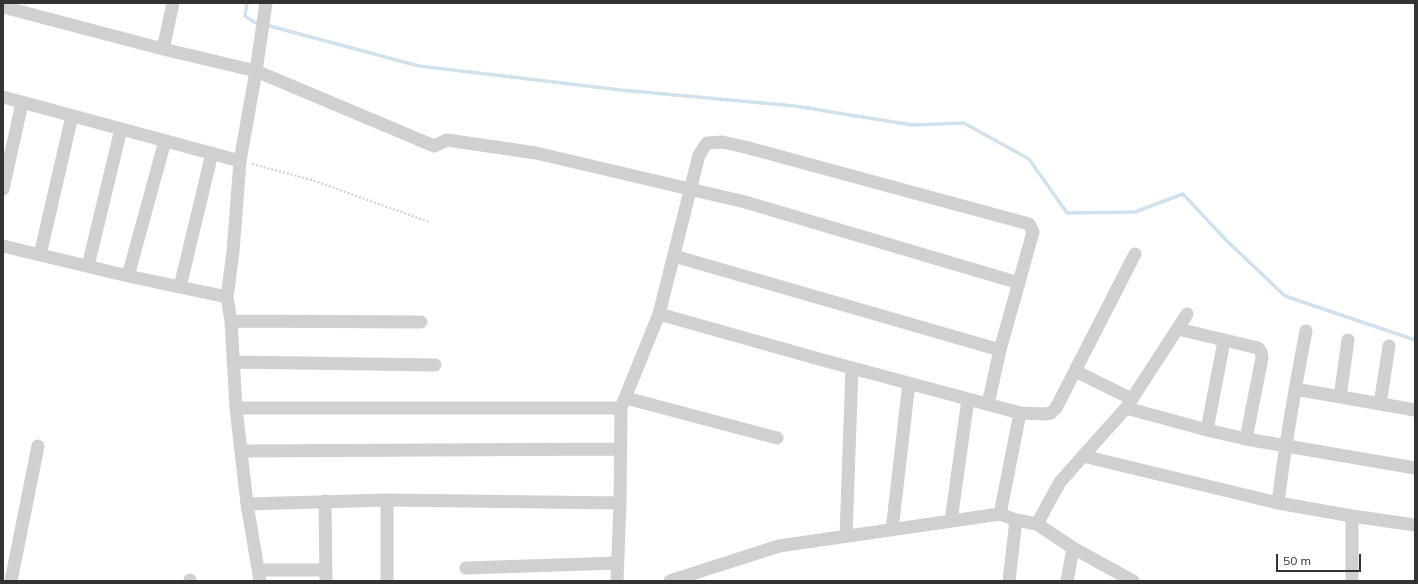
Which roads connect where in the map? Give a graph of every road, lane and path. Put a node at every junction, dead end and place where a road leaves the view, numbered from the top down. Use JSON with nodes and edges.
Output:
{"nodes":[{"id":1,"x":173,"y":3,"type":"edge"},
{"id":2,"x":266,"y":3,"type":"edge"},
{"id":3,"x":3,"y":7,"type":"edge"},
{"id":4,"x":163,"y":50,"type":"junction"},
{"id":5,"x":256,"y":71,"type":"junction"},
{"id":6,"x":3,"y":97,"type":"edge"},
{"id":7,"x":22,"y":103,"type":"junction"},
{"id":8,"x":72,"y":116,"type":"junction"},
{"id":9,"x":121,"y":129,"type":"junction"},
{"id":10,"x":165,"y":141,"type":"junction"},
{"id":11,"x":212,"y":153,"type":"junction"},
{"id":12,"x":240,"y":161,"type":"junction"},
{"id":13,"x":3,"y":189,"type":"edge"},
{"id":14,"x":691,"y":189,"type":"junction"},
{"id":15,"x":429,"y":222,"type":"dead end"},
{"id":16,"x":3,"y":246,"type":"edge"},
{"id":17,"x":1135,"y":254,"type":"dead end"},
{"id":18,"x":40,"y":255,"type":"junction"},
{"id":19,"x":674,"y":256,"type":"junction"},
{"id":20,"x":88,"y":266,"type":"junction"},
{"id":21,"x":128,"y":276,"type":"junction"},
{"id":22,"x":1019,"y":283,"type":"junction"},
{"id":23,"x":180,"y":287,"type":"junction"},
{"id":24,"x":227,"y":297,"type":"junction"},
{"id":25,"x":659,"y":314,"type":"junction"},
{"id":26,"x":1187,"y":314,"type":"dead end"},
{"id":27,"x":231,"y":321,"type":"junction"},
{"id":28,"x":421,"y":322,"type":"dead end"},
{"id":29,"x":1178,"y":329,"type":"junction"},
{"id":30,"x":1306,"y":332,"type":"dead end"},
{"id":31,"x":1224,"y":340,"type":"junction"},
{"id":32,"x":1348,"y":340,"type":"dead end"},
{"id":33,"x":1389,"y":346,"type":"dead end"},
{"id":34,"x":1000,"y":350,"type":"junction"},
{"id":35,"x":233,"y":362,"type":"junction"},
{"id":36,"x":435,"y":365,"type":"dead end"},
{"id":37,"x":852,"y":368,"type":"junction"},
{"id":38,"x":1074,"y":371,"type":"junction"},
{"id":39,"x":909,"y":383,"type":"junction"},
{"id":40,"x":1295,"y":389,"type":"junction"},
{"id":41,"x":1340,"y":397,"type":"junction"},
{"id":42,"x":968,"y":399,"type":"junction"},
{"id":43,"x":623,"y":403,"type":"junction"},
{"id":44,"x":988,"y":404,"type":"junction"},
{"id":45,"x":1129,"y":404,"type":"junction"},
{"id":46,"x":1380,"y":404,"type":"junction"},
{"id":47,"x":236,"y":408,"type":"junction"},
{"id":48,"x":1415,"y":410,"type":"edge"},
{"id":49,"x":1020,"y":413,"type":"junction"},
{"id":50,"x":1207,"y":430,"type":"junction"},
{"id":51,"x":777,"y":438,"type":"dead end"},
{"id":52,"x":1246,"y":439,"type":"junction"},
{"id":53,"x":38,"y":446,"type":"dead end"},
{"id":54,"x":1285,"y":446,"type":"junction"},
{"id":55,"x":620,"y":449,"type":"junction"},
{"id":56,"x":242,"y":451,"type":"junction"},
{"id":57,"x":1083,"y":456,"type":"junction"},
{"id":58,"x":1415,"y":468,"type":"edge"},
{"id":59,"x":387,"y":500,"type":"junction"},
{"id":60,"x":325,"y":501,"type":"junction"},
{"id":61,"x":620,"y":503,"type":"junction"},
{"id":62,"x":1278,"y":503,"type":"junction"},
{"id":63,"x":247,"y":504,"type":"junction"},
{"id":64,"x":1000,"y":514,"type":"junction"},
{"id":65,"x":1352,"y":516,"type":"junction"},
{"id":66,"x":1016,"y":520,"type":"junction"},
{"id":67,"x":951,"y":521,"type":"junction"},
{"id":68,"x":1037,"y":524,"type":"junction"},
{"id":69,"x":1415,"y":525,"type":"edge"},
{"id":70,"x":892,"y":530,"type":"junction"},
{"id":71,"x":846,"y":536,"type":"junction"},
{"id":72,"x":1073,"y":548,"type":"junction"},
{"id":73,"x":618,"y":563,"type":"junction"},
{"id":74,"x":466,"y":568,"type":"dead end"},
{"id":75,"x":259,"y":575,"type":"edge"},
{"id":76,"x":326,"y":576,"type":"edge"},
{"id":77,"x":11,"y":581,"type":"edge"},
{"id":78,"x":387,"y":581,"type":"edge"},
{"id":79,"x":617,"y":581,"type":"edge"},
{"id":80,"x":670,"y":581,"type":"edge"},
{"id":81,"x":1009,"y":581,"type":"edge"},
{"id":82,"x":1067,"y":581,"type":"edge"},
{"id":83,"x":1133,"y":581,"type":"edge"},
{"id":84,"x":1352,"y":581,"type":"edge"}],
"edges":[{"from":1,"to":4,"type":"street"},
{"from":2,"to":5,"type":"street"},
{"from":3,"to":4,"type":"street"},
{"from":4,"to":5,"type":"street"},
{"from":5,"to":12,"type":"street"},
{"from":5,"to":14,"type":"street"},
{"from":6,"to":7,"type":"street"},
{"from":7,"to":8,"type":"street"},
{"from":7,"to":13,"type":"street"},
{"from":8,"to":9,"type":"street"},
{"from":8,"to":18,"type":"street"},
{"from":9,"to":10,"type":"street"},
{"from":9,"to":20,"type":"street"},
{"from":10,"to":11,"type":"street"},
{"from":10,"to":21,"type":"street"},
{"from":11,"to":12,"type":"street"},
{"from":11,"to":23,"type":"street"},
{"from":12,"to":15,"type":"path"},
{"from":12,"to":24,"type":"street"},
{"from":14,"to":19,"type":"street"},
{"from":14,"to":22,"type":"street"},
{"from":14,"to":22,"type":"street"},
{"from":16,"to":18,"type":"street"},
{"from":17,"to":38,"type":"street"},
{"from":18,"to":20,"type":"street"},
{"from":19,"to":25,"type":"street"},
{"from":19,"to":34,"type":"street"},
{"from":20,"to":21,"type":"street"},
{"from":21,"to":23,"type":"street"},
{"from":22,"to":34,"type":"street"},
{"from":23,"to":24,"type":"street"},
{"from":24,"to":27,"type":"street"},
{"from":25,"to":37,"type":"street"},
{"from":25,"to":43,"type":"street"},
{"from":26,"to":29,"type":"street"},
{"from":27,"to":28,"type":"street"},
{"from":27,"to":35,"type":"street"},
{"from":29,"to":31,"type":"street"},
{"from":29,"to":45,"type":"street"},
{"from":30,"to":40,"type":"street"},
{"from":31,"to":50,"type":"street"},
{"from":31,"to":52,"type":"street"},
{"from":32,"to":41,"type":"street"},
{"from":33,"to":46,"type":"street"},
{"from":34,"to":44,"type":"street"},
{"from":35,"to":36,"type":"street"},
{"from":35,"to":47,"type":"street"},
{"from":37,"to":39,"type":"street"},
{"from":37,"to":71,"type":"street"},
{"from":38,"to":45,"type":"street"},
{"from":38,"to":49,"type":"street"},
{"from":39,"to":42,"type":"street"},
{"from":39,"to":70,"type":"street"},
{"from":40,"to":41,"type":"street"},
{"from":40,"to":54,"type":"street"},
{"from":41,"to":46,"type":"street"},
{"from":42,"to":44,"type":"street"},
{"from":42,"to":67,"type":"street"},
{"from":43,"to":47,"type":"street"},
{"from":43,"to":51,"type":"street"},
{"from":43,"to":55,"type":"street"},
{"from":44,"to":49,"type":"street"},
{"from":45,"to":50,"type":"street"},
{"from":45,"to":57,"type":"street"},
{"from":46,"to":48,"type":"street"},
{"from":47,"to":56,"type":"street"},
{"from":49,"to":64,"type":"street"},
{"from":50,"to":52,"type":"street"},
{"from":52,"to":54,"type":"street"},
{"from":53,"to":77,"type":"street"},
{"from":54,"to":58,"type":"street"},
{"from":54,"to":62,"type":"street"},
{"from":55,"to":56,"type":"street"},
{"from":55,"to":61,"type":"street"},
{"from":56,"to":63,"type":"street"},
{"from":57,"to":62,"type":"street"},
{"from":57,"to":68,"type":"street"},
{"from":59,"to":60,"type":"street"},
{"from":59,"to":61,"type":"street"},
{"from":59,"to":78,"type":"street"},
{"from":60,"to":63,"type":"street"},
{"from":60,"to":76,"type":"street"},
{"from":61,"to":73,"type":"street"},
{"from":62,"to":65,"type":"street"},
{"from":63,"to":75,"type":"street"},
{"from":64,"to":66,"type":"street"},
{"from":64,"to":67,"type":"street"},
{"from":65,"to":69,"type":"street"},
{"from":65,"to":84,"type":"street"},
{"from":66,"to":68,"type":"street"},
{"from":66,"to":81,"type":"street"},
{"from":67,"to":70,"type":"street"},
{"from":68,"to":72,"type":"street"},
{"from":70,"to":71,"type":"street"},
{"from":71,"to":80,"type":"street"},
{"from":72,"to":82,"type":"street"},
{"from":72,"to":83,"type":"street"},
{"from":73,"to":74,"type":"street"},
{"from":73,"to":79,"type":"street"},
{"from":75,"to":76,"type":"street"}]}
